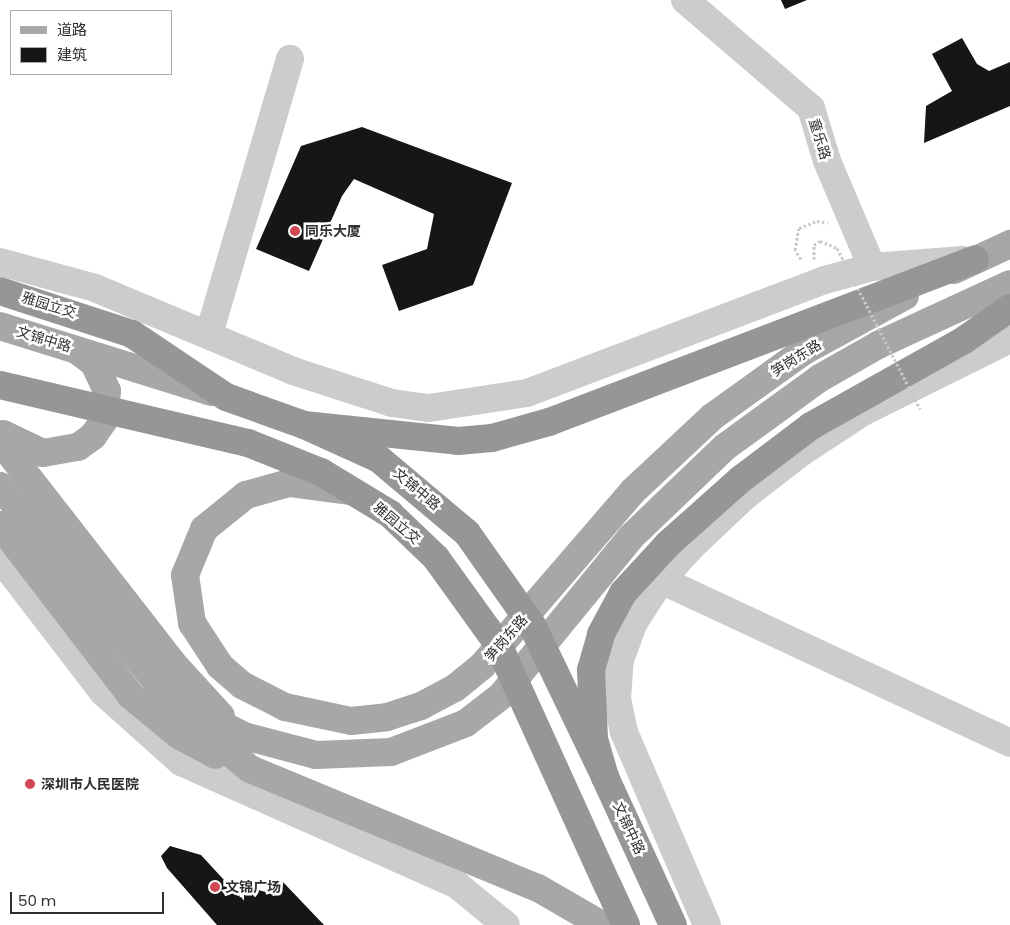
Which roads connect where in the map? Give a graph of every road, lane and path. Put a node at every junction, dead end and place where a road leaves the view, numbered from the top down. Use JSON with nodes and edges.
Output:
{"nodes":[{"id":1,"x":685,"y":0,"type":"edge"},
{"id":2,"x":290,"y":59,"type":"dead end"},
{"id":3,"x":835,"y":227,"type":"dead end"},
{"id":4,"x":1010,"y":244,"type":"edge"},
{"id":5,"x":842,"y":247,"type":"dead end"},
{"id":6,"x":801,"y":259,"type":"dead end"},
{"id":7,"x":975,"y":259,"type":"junction"},
{"id":8,"x":835,"y":260,"type":"dead end"},
{"id":9,"x":0,"y":262,"type":"edge"},
{"id":10,"x":820,"y":264,"type":"dead end"},
{"id":11,"x":872,"y":267,"type":"junction"},
{"id":12,"x":1010,"y":284,"type":"edge"},
{"id":13,"x":0,"y":291,"type":"edge"},
{"id":14,"x":1010,"y":308,"type":"edge"},
{"id":15,"x":0,"y":326,"type":"edge"},
{"id":16,"x":209,"y":334,"type":"junction"},
{"id":17,"x":1010,"y":339,"type":"edge"},
{"id":18,"x":76,"y":349,"type":"junction"},
{"id":19,"x":0,"y":385,"type":"edge"},
{"id":20,"x":226,"y":397,"type":"junction"},
{"id":21,"x":920,"y":409,"type":"dead end"},
{"id":22,"x":304,"y":425,"type":"junction"},
{"id":23,"x":0,"y":432,"type":"edge"},
{"id":24,"x":0,"y":441,"type":"edge"},
{"id":25,"x":4,"y":490,"type":"edge"},
{"id":26,"x":358,"y":492,"type":"junction"},
{"id":27,"x":0,"y":525,"type":"edge"},
{"id":28,"x":0,"y":558,"type":"edge"},
{"id":29,"x":661,"y":580,"type":"junction"},
{"id":30,"x":158,"y":684,"type":"junction"},
{"id":31,"x":244,"y":736,"type":"junction"},
{"id":32,"x":1010,"y":744,"type":"edge"},
{"id":33,"x":250,"y":769,"type":"junction"},
{"id":34,"x":605,"y":776,"type":"junction"},
{"id":35,"x":506,"y":925,"type":"edge"},
{"id":36,"x":602,"y":925,"type":"edge"},
{"id":37,"x":626,"y":925,"type":"edge"},
{"id":38,"x":673,"y":925,"type":"edge"},
{"id":39,"x":707,"y":925,"type":"edge"}],
"edges":[{"from":1,"to":11,"type":"street","name":"童乐路"},
{"from":2,"to":16,"type":"street"},
{"from":3,"to":6,"type":"path"},
{"from":4,"to":7,"type":"main road","name":"笋岗东路"},
{"from":5,"to":8,"type":"path","bridge":true},
{"from":7,"to":11,"type":"street"},
{"from":7,"to":22,"type":"highway"},
{"from":7,"to":26,"type":"main road","name":"笋岗东路","bridge":true},
{"from":9,"to":16,"type":"street"},
{"from":10,"to":21,"type":"path","bridge":true},
{"from":11,"to":16,"type":"street"},
{"from":12,"to":31,"type":"main road"},
{"from":13,"to":20,"type":"highway","name":"雅园立交"},
{"from":14,"to":34,"type":"highway","bridge":true},
{"from":15,"to":18,"type":"main road","name":"文锦中路"},
{"from":17,"to":29,"type":"street"},
{"from":18,"to":20,"type":"main road","name":"文锦中路"},
{"from":18,"to":23,"type":"main road"},
{"from":19,"to":26,"type":"highway","name":"雅园立交","bridge":true},
{"from":20,"to":22,"type":"highway","name":"文锦中路"},
{"from":22,"to":34,"type":"highway","name":"文锦中路","bridge":true},
{"from":24,"to":31,"type":"main road"},
{"from":25,"to":30,"type":"main road"},
{"from":26,"to":37,"type":"highway","name":"雅园立交","bridge":true},
{"from":27,"to":33,"type":"main road"},
{"from":28,"to":35,"type":"street"},
{"from":29,"to":32,"type":"street"},
{"from":29,"to":39,"type":"street"},
{"from":30,"to":31,"type":"main road"},
{"from":30,"to":33,"type":"main road"},
{"from":33,"to":36,"type":"main road"},
{"from":34,"to":38,"type":"highway","name":"文锦中路"}]}
